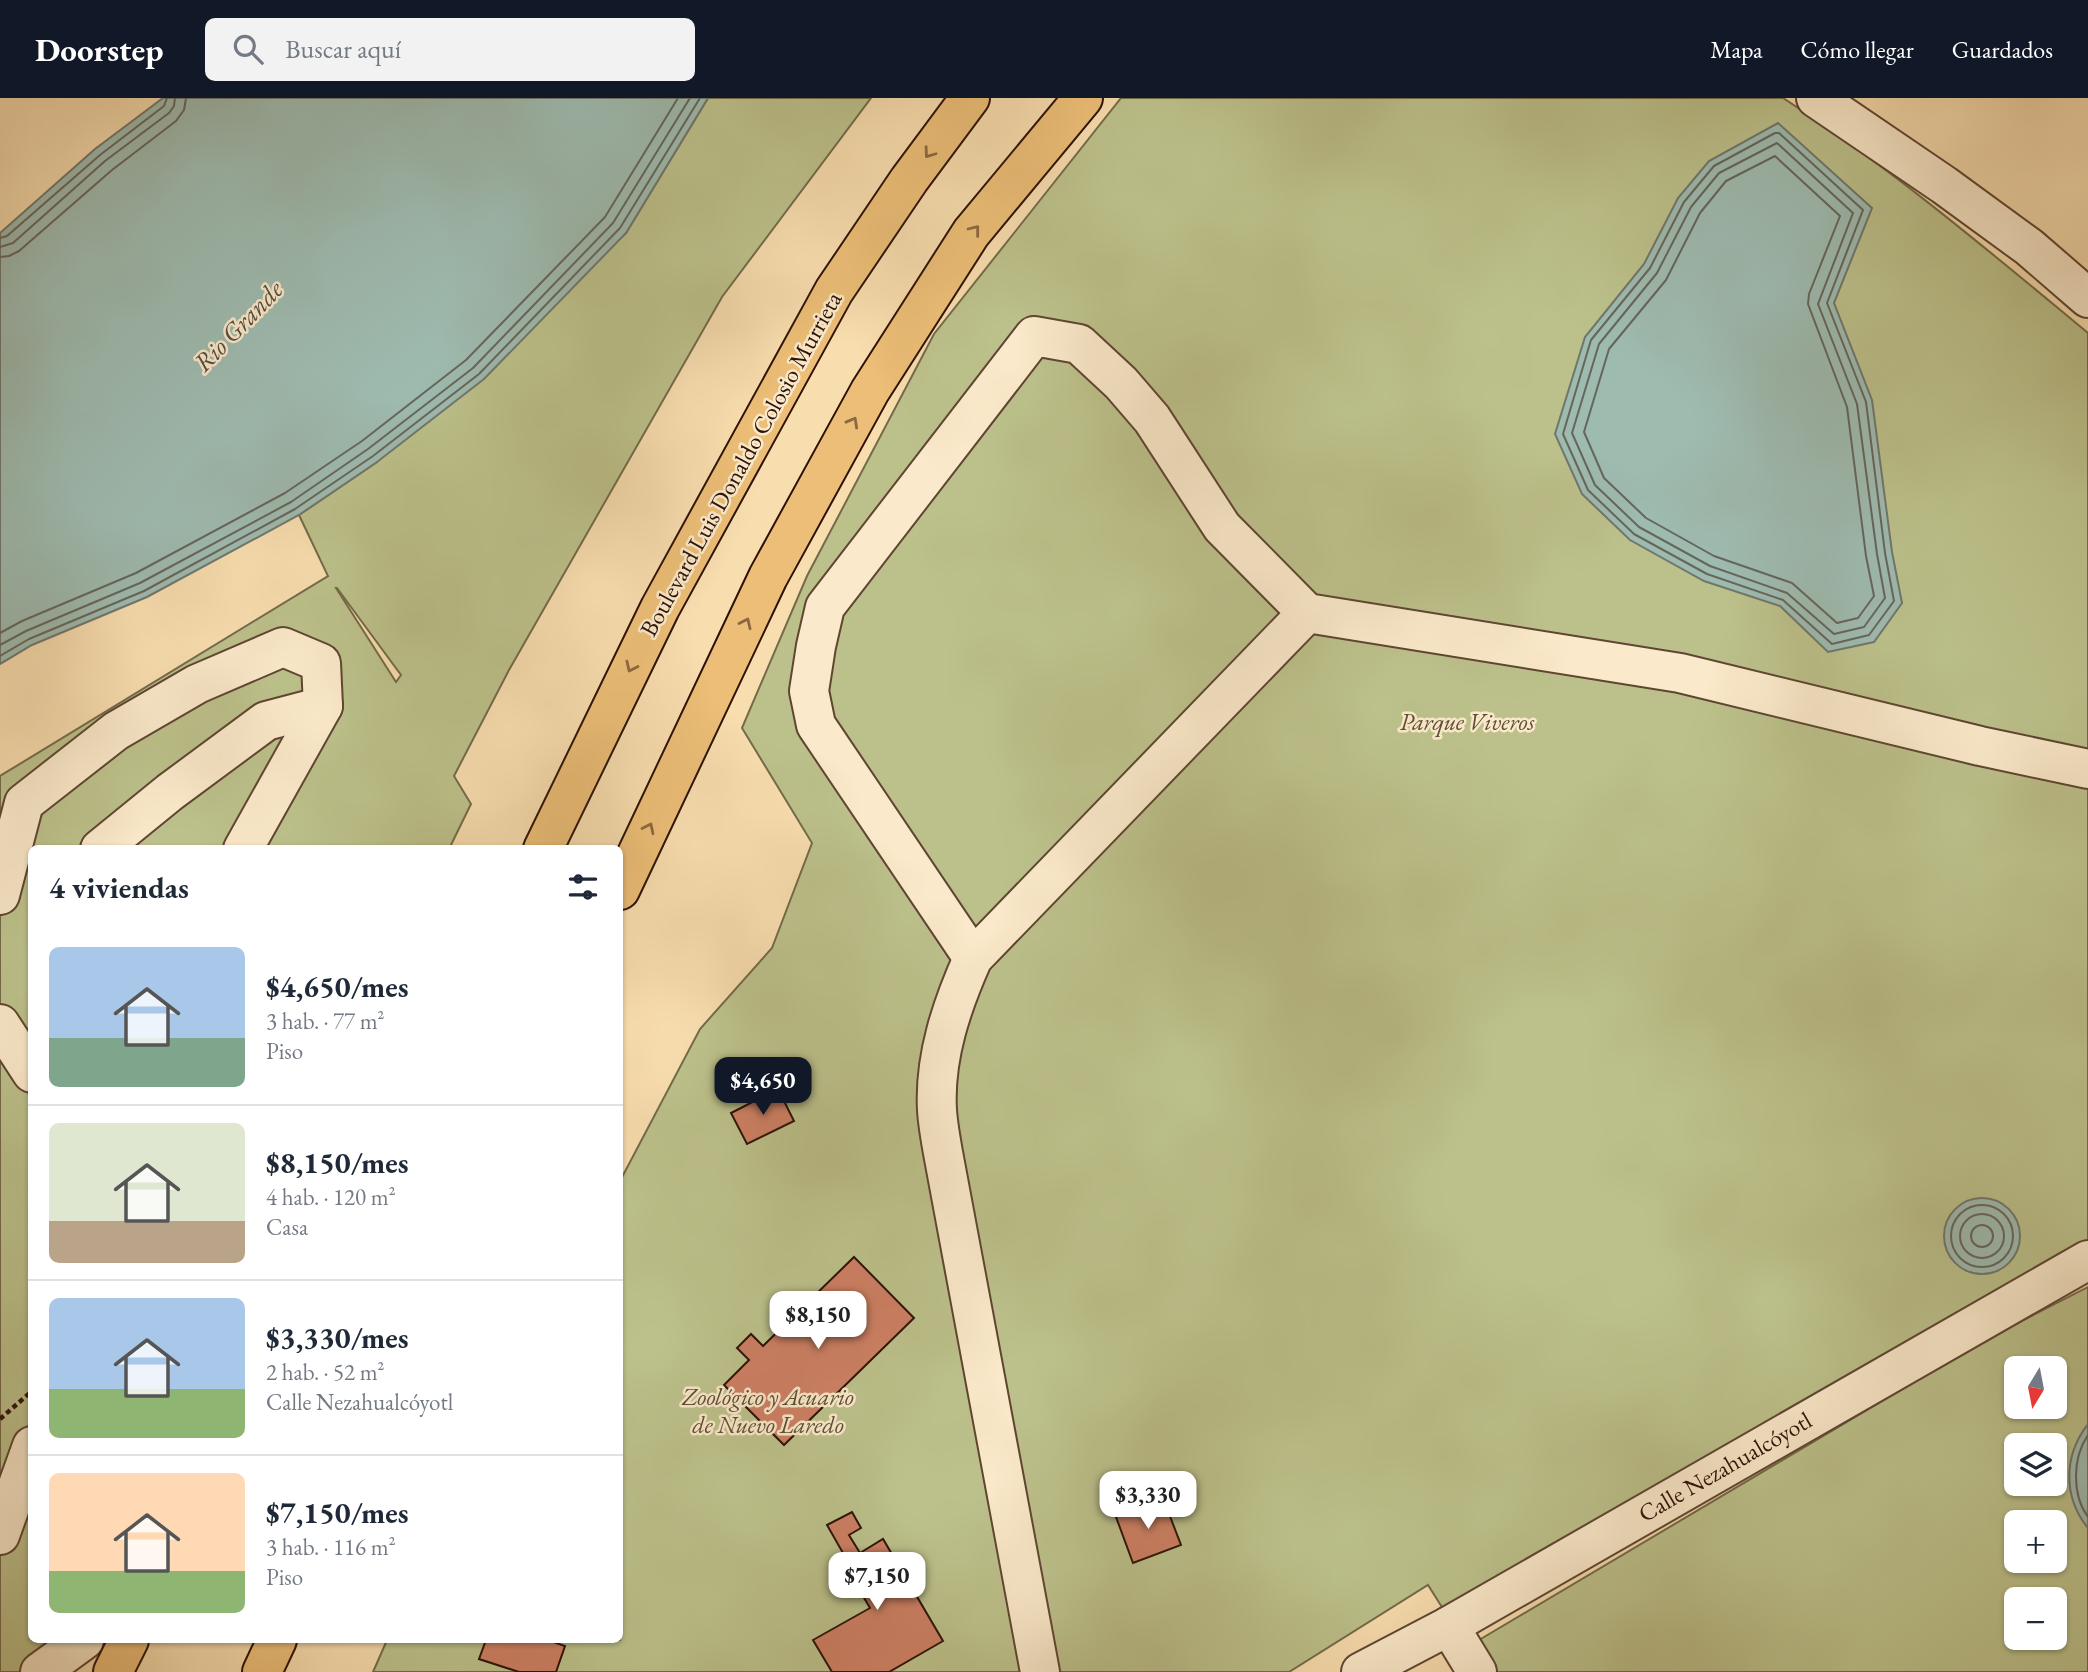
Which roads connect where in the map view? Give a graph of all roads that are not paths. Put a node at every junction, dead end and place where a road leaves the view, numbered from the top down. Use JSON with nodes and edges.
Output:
{"nodes":[{"id":1,"x":970,"y":98,"type":"edge"},
{"id":2,"x":1083,"y":98,"type":"edge"},
{"id":3,"x":1816,"y":98,"type":"edge"},
{"id":4,"x":2088,"y":298,"type":"edge"},
{"id":5,"x":1307,"y":613,"type":"junction"},
{"id":6,"x":323,"y":706,"type":"junction"},
{"id":7,"x":2088,"y":769,"type":"edge"},
{"id":8,"x":12,"y":809,"type":"edge"},
{"id":9,"x":563,"y":810,"type":"junction"},
{"id":10,"x":105,"y":845,"type":"edge"},
{"id":11,"x":245,"y":845,"type":"edge"},
{"id":12,"x":545,"y":845,"type":"edge"},
{"id":13,"x":573,"y":845,"type":"edge"},
{"id":14,"x":623,"y":884,"type":"edge"},
{"id":15,"x":28,"y":893,"type":"edge"},
{"id":16,"x":0,"y":895,"type":"edge"},
{"id":17,"x":0,"y":906,"type":"edge"},
{"id":18,"x":973,"y":958,"type":"junction"},
{"id":19,"x":0,"y":1024,"type":"edge"},
{"id":20,"x":19,"y":1063,"type":"edge"},
{"id":21,"x":2088,"y":1261,"type":"edge"},
{"id":22,"x":28,"y":1457,"type":"edge"},
{"id":23,"x":0,"y":1535,"type":"edge"},
{"id":24,"x":1449,"y":1626,"type":"junction"},
{"id":25,"x":80,"y":1643,"type":"edge"},
{"id":26,"x":128,"y":1643,"type":"edge"},
{"id":27,"x":276,"y":1643,"type":"edge"},
{"id":28,"x":40,"y":1672,"type":"edge"},
{"id":29,"x":113,"y":1672,"type":"edge"},
{"id":30,"x":262,"y":1672,"type":"edge"},
{"id":31,"x":1040,"y":1672,"type":"edge"},
{"id":32,"x":1361,"y":1672,"type":"edge"},
{"id":33,"x":1477,"y":1672,"type":"edge"}],
"edges":[{"from":1,"to":9,"type":"highway","name":"Boulevard Luis Donaldo Colosio Murrieta","one_way":true},
{"from":14,"to":2,"type":"highway","one_way":true},
{"from":3,"to":4,"type":"street"},
{"from":5,"to":7,"type":"street"},
{"from":5,"to":18,"type":"street"},
{"from":5,"to":18,"type":"street"},
{"from":6,"to":8,"type":"street"},
{"from":6,"to":10,"type":"street"},
{"from":6,"to":11,"type":"street"},
{"from":8,"to":16,"type":"street"},
{"from":9,"to":12,"type":"highway","name":"Boulevard Luis Donaldo Colosio Murrieta"},
{"from":9,"to":13,"type":"highway"},
{"from":15,"to":17,"type":"street"},
{"from":18,"to":31,"type":"street"},
{"from":19,"to":20,"type":"street"},
{"from":21,"to":24,"type":"street","name":"Calle Nezahualcóyotl"},
{"from":22,"to":23,"type":"street"},
{"from":24,"to":32,"type":"street","name":"Calle Nezahualcóyotl"},
{"from":24,"to":33,"type":"street"},
{"from":25,"to":28,"type":"street"},
{"from":26,"to":29,"type":"highway"},
{"from":27,"to":30,"type":"highway"}]}
